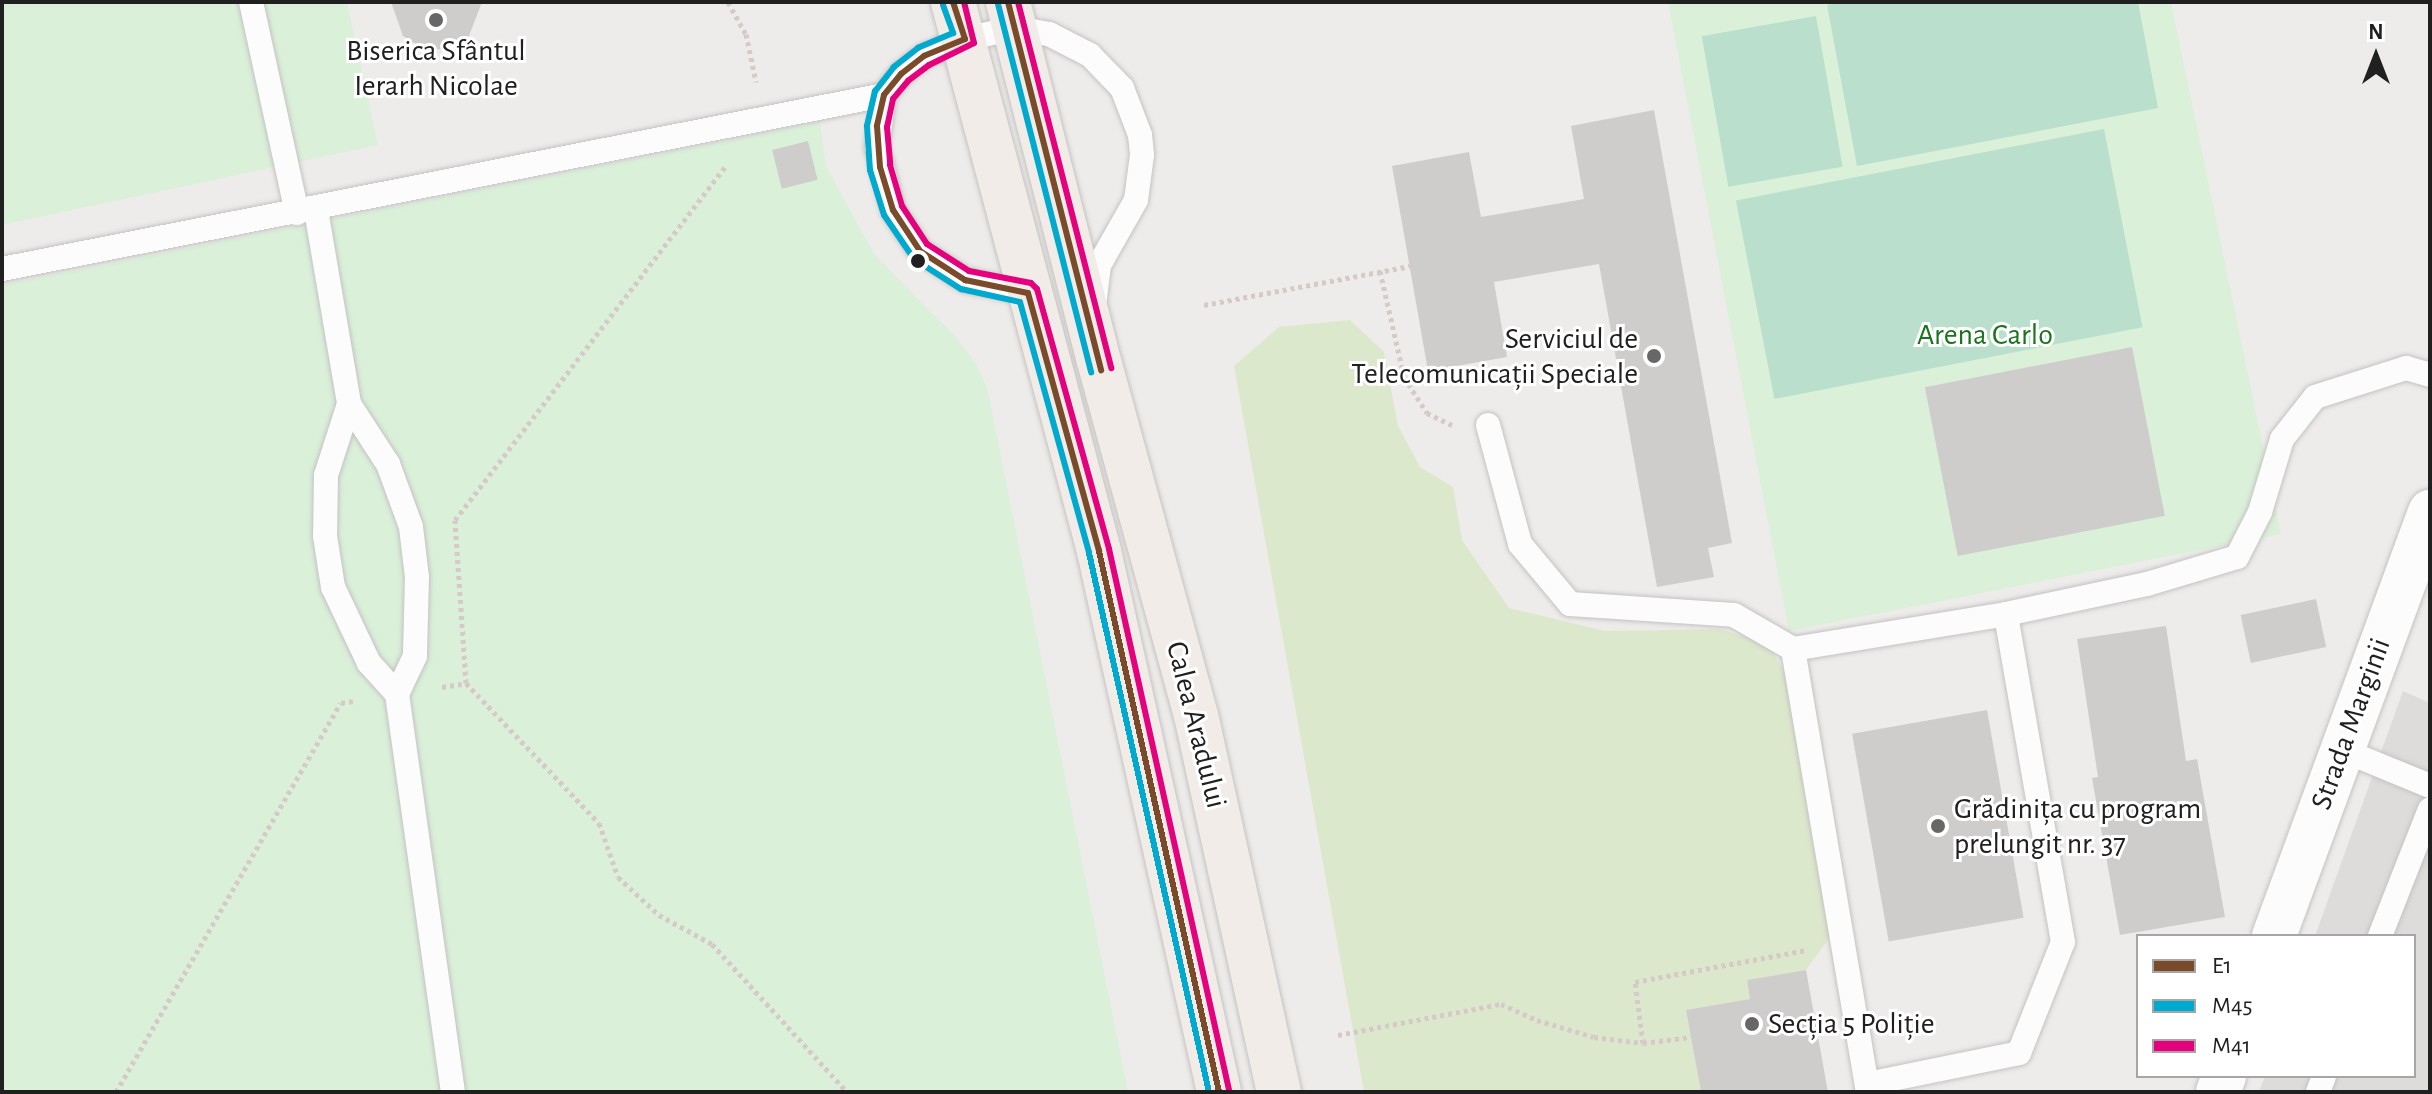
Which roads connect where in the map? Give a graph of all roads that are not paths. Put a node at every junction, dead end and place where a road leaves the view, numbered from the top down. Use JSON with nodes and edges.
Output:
{"nodes":[{"id":1,"x":251,"y":2,"type":"edge"},
{"id":2,"x":1012,"y":15,"type":"edge"},
{"id":3,"x":959,"y":20,"type":"edge"},
{"id":4,"x":884,"y":95,"type":"junction"},
{"id":5,"x":306,"y":212,"type":"junction"},
{"id":6,"x":2,"y":269,"type":"edge"},
{"id":7,"x":1028,"y":293,"type":"junction"},
{"id":8,"x":1099,"y":361,"type":"junction"},
{"id":9,"x":2430,"y":375,"type":"edge"},
{"id":10,"x":349,"y":404,"type":"junction"},
{"id":11,"x":1488,"y":425,"type":"road end"},
{"id":12,"x":2430,"y":512,"type":"edge"},
{"id":13,"x":2006,"y":614,"type":"junction"},
{"id":14,"x":1793,"y":649,"type":"junction"},
{"id":15,"x":397,"y":694,"type":"junction"},
{"id":16,"x":2340,"y":749,"type":"junction"},
{"id":17,"x":2430,"y":786,"type":"edge"},
{"id":18,"x":2430,"y":809,"type":"edge"},
{"id":19,"x":2275,"y":934,"type":"edge"},
{"id":20,"x":2381,"y":934,"type":"edge"},
{"id":21,"x":1868,"y":1088,"type":"edge"},
{"id":22,"x":453,"y":1092,"type":"edge"},
{"id":23,"x":1219,"y":1092,"type":"edge"},
{"id":24,"x":1279,"y":1092,"type":"edge"}],
"edges":[{"from":1,"to":5,"type":"lane"},
{"from":2,"to":3,"type":"lane","name":"Calea Aradului"},
{"from":2,"to":8,"type":"main road","name":"Calea Aradului"},
{"from":2,"to":8,"type":"lane","name":"Calea Aradului"},
{"from":3,"to":4,"type":"lane","name":"Calea Aradului"},
{"from":3,"to":7,"type":"main road","name":"Calea Aradului"},
{"from":4,"to":5,"type":"lane"},
{"from":4,"to":7,"type":"lane"},
{"from":5,"to":6,"type":"lane"},
{"from":5,"to":10,"type":"lane"},
{"from":7,"to":23,"type":"main road","name":"Calea Aradului"},
{"from":8,"to":24,"type":"main road","name":"Calea Aradului"},
{"from":9,"to":13,"type":"lane"},
{"from":10,"to":15,"type":"lane"},
{"from":10,"to":15,"type":"lane"},
{"from":11,"to":14,"type":"lane"},
{"from":12,"to":16,"type":"street","name":"Strada Marginii"},
{"from":13,"to":14,"type":"lane"},
{"from":13,"to":21,"type":"lane"},
{"from":14,"to":21,"type":"lane"},
{"from":15,"to":22,"type":"lane"},
{"from":16,"to":17,"type":"lane"},
{"from":16,"to":19,"type":"street","name":"Strada Marginii"},
{"from":18,"to":20,"type":"lane"}]}
